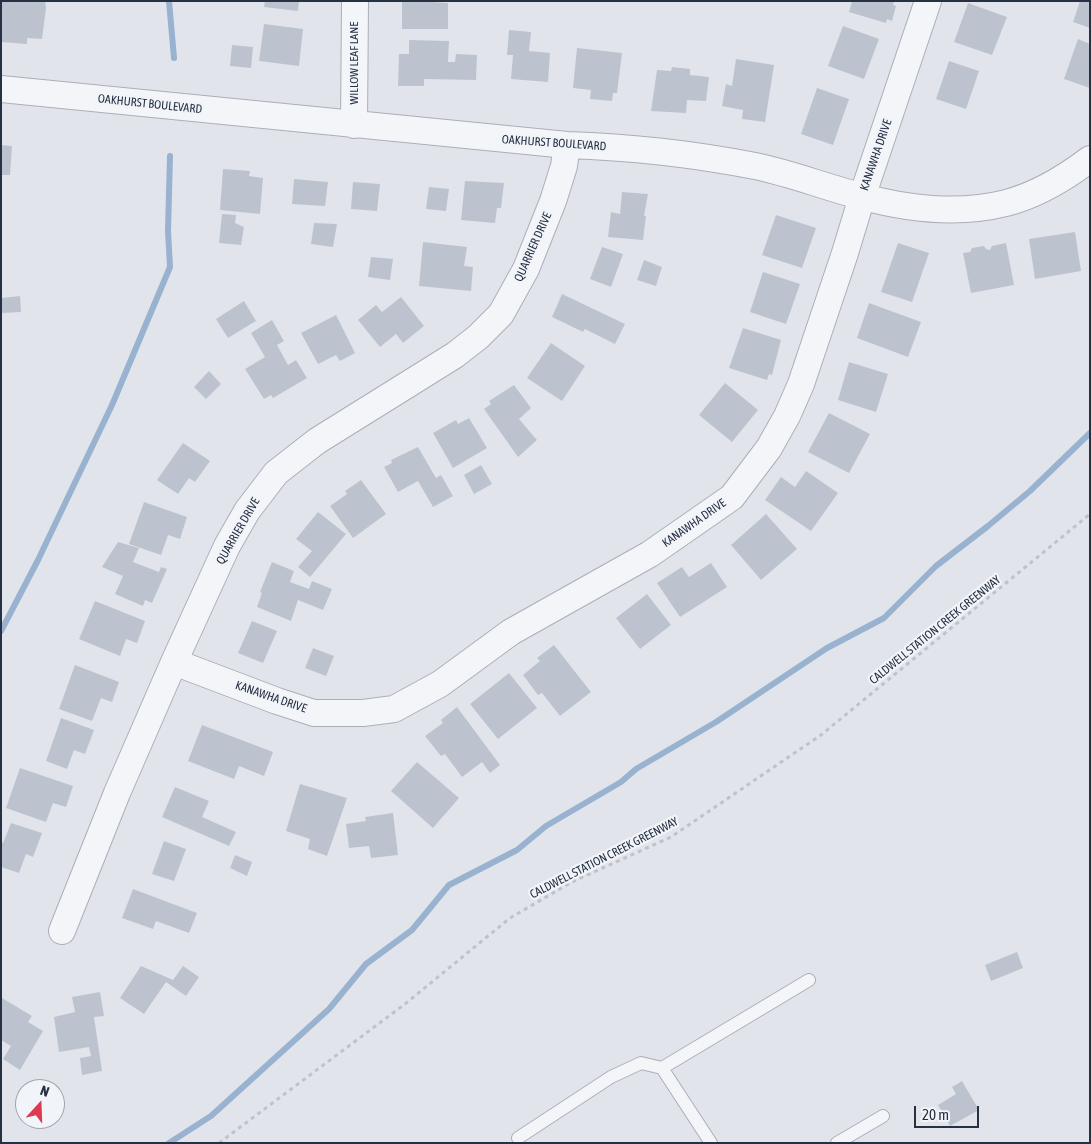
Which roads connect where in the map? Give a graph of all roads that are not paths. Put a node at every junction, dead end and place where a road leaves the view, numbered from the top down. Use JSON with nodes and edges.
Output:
{"nodes":[{"id":1,"x":354,"y":1,"type":"edge"},
{"id":2,"x":928,"y":1,"type":"edge"},
{"id":3,"x":1,"y":89,"type":"edge"},
{"id":4,"x":354,"y":125,"type":"junction"},
{"id":5,"x":567,"y":145,"type":"junction"},
{"id":6,"x":1090,"y":159,"type":"edge"},
{"id":7,"x":862,"y":197,"type":"junction"},
{"id":8,"x":174,"y":662,"type":"junction"},
{"id":9,"x":62,"y":932,"type":"dead end"},
{"id":10,"x":810,"y":980,"type":"dead end"},
{"id":11,"x":662,"y":1068,"type":"junction"},
{"id":12,"x":883,"y":1116,"type":"dead end"},
{"id":13,"x":518,"y":1138,"type":"dead end"},
{"id":14,"x":710,"y":1143,"type":"edge"},
{"id":15,"x":837,"y":1143,"type":"edge"}],
"edges":[{"from":1,"to":4,"type":"street","name":"WILLOW LEAF LANE"},
{"from":2,"to":7,"type":"street","name":"KANAWHA DRIVE"},
{"from":3,"to":4,"type":"street","name":"OAKHURST BOULEVARD"},
{"from":4,"to":5,"type":"street","name":"OAKHURST BOULEVARD"},
{"from":5,"to":7,"type":"street","name":"OAKHURST BOULEVARD"},
{"from":5,"to":8,"type":"street","name":"QUARRIER DRIVE"},
{"from":6,"to":7,"type":"street","name":"OAKHURST BOULEVARD"},
{"from":7,"to":8,"type":"street","name":"KANAWHA DRIVE"},
{"from":8,"to":9,"type":"street","name":"QUARRIER DRIVE"},
{"from":10,"to":11,"type":"lane"},
{"from":11,"to":13,"type":"lane"},
{"from":11,"to":14,"type":"lane"},
{"from":12,"to":15,"type":"lane"}]}
